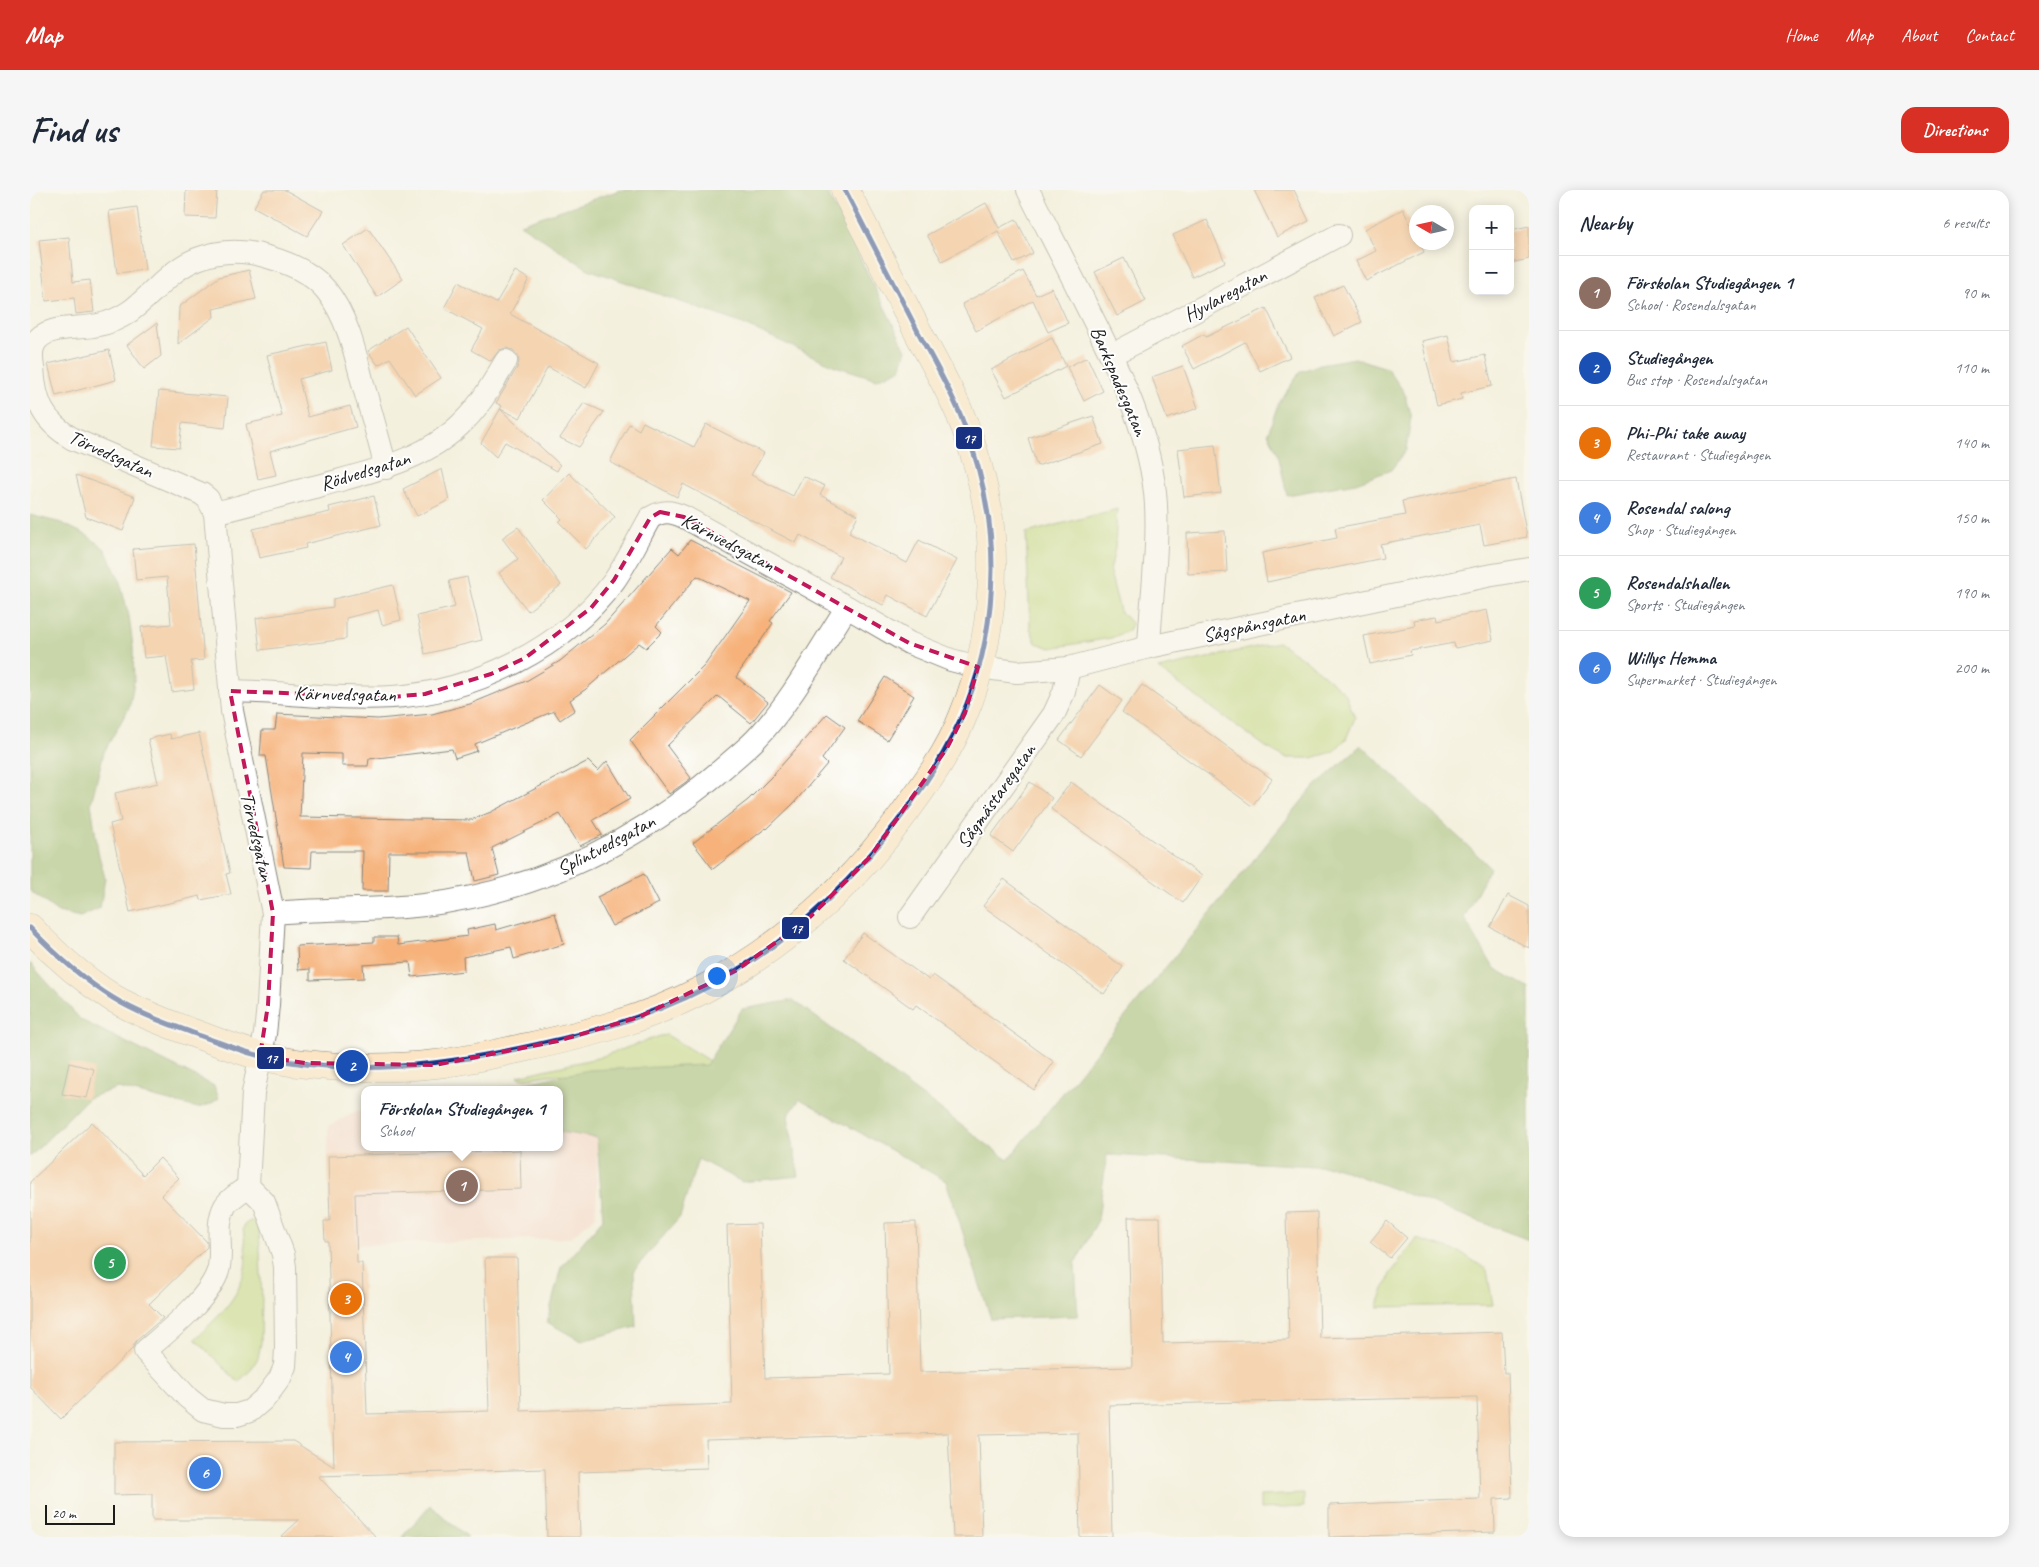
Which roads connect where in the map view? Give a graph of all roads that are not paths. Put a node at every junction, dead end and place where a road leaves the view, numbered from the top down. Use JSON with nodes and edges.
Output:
{"nodes":[{"id":1,"x":845,"y":190,"type":"edge"},
{"id":2,"x":1028,"y":190,"type":"edge"},
{"id":3,"x":1339,"y":235,"type":"dead end"},
{"id":4,"x":1112,"y":355,"type":"junction"},
{"id":5,"x":506,"y":361,"type":"dead end"},
{"id":6,"x":386,"y":468,"type":"junction"},
{"id":7,"x":215,"y":513,"type":"junction"},
{"id":8,"x":1529,"y":569,"type":"edge"},
{"id":9,"x":847,"y":607,"type":"junction"},
{"id":10,"x":1150,"y":647,"type":"junction"},
{"id":11,"x":978,"y":667,"type":"junction"},
{"id":12,"x":1069,"y":668,"type":"junction"},
{"id":13,"x":230,"y":691,"type":"junction"},
{"id":14,"x":273,"y":913,"type":"junction"},
{"id":15,"x":910,"y":917,"type":"dead end"},
{"id":16,"x":30,"y":928,"type":"edge"},
{"id":17,"x":260,"y":1056,"type":"junction"},
{"id":18,"x":248,"y":1186,"type":"junction"}],
"edges":[{"from":1,"to":11,"type":"street"},
{"from":2,"to":4,"type":"street","name":"Barkspadesgatan"},
{"from":3,"to":4,"type":"street","name":"Hyvlaregatan"},
{"from":4,"to":10,"type":"street","name":"Barkspadesgatan"},
{"from":5,"to":6,"type":"street","name":"Rödvedsgatan"},
{"from":6,"to":7,"type":"street","name":"Rödvedsgatan"},
{"from":6,"to":7,"type":"street","name":"Törvedsgatan"},
{"from":7,"to":13,"type":"street","name":"Törvedsgatan"},
{"from":8,"to":10,"type":"street","name":"Sågspånsgatan"},
{"from":9,"to":11,"type":"street","name":"Kärnvedsgatan"},
{"from":9,"to":13,"type":"street","name":"Kärnvedsgatan"},
{"from":9,"to":14,"type":"street","name":"Splintvedsgatan"},
{"from":10,"to":12,"type":"street","name":"Sågspånsgatan"},
{"from":11,"to":12,"type":"street","name":"Sågspånsgatan"},
{"from":11,"to":17,"type":"street"},
{"from":12,"to":15,"type":"street","name":"Sågmästaregatan"},
{"from":13,"to":14,"type":"street","name":"Törvedsgatan"},
{"from":14,"to":17,"type":"street","name":"Törvedsgatan"},
{"from":16,"to":17,"type":"street"},
{"from":17,"to":18,"type":"street","name":"Törvedsgatan"},
{"from":18,"to":18,"type":"street"}]}
